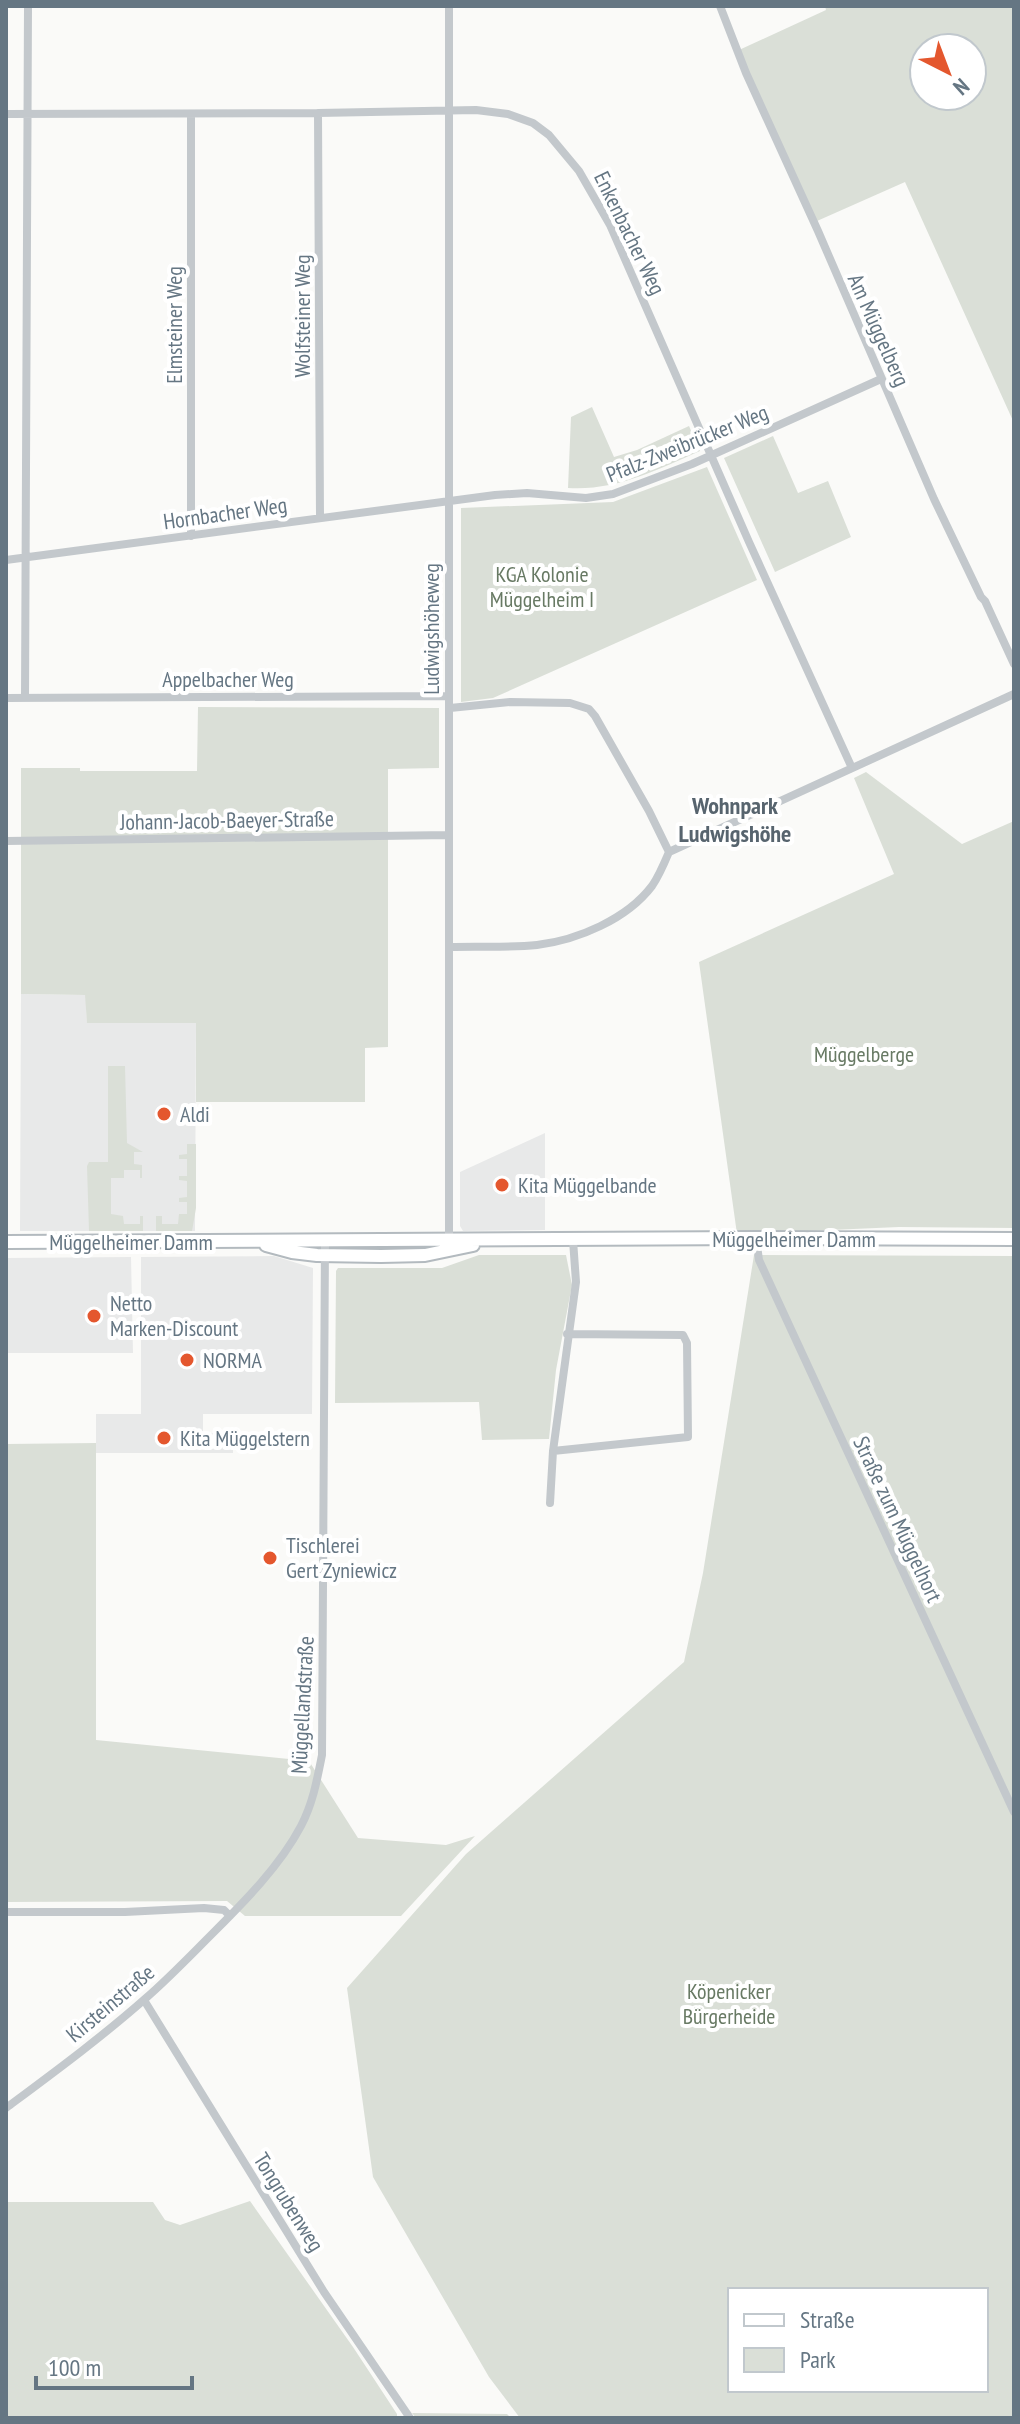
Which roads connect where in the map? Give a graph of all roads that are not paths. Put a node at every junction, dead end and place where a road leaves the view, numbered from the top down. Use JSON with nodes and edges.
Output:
{"nodes":[{"id":1,"x":28,"y":6,"type":"edge"},
{"id":2,"x":449,"y":6,"type":"edge"},
{"id":3,"x":720,"y":6,"type":"edge"},
{"id":4,"x":449,"y":111,"type":"junction"},
{"id":5,"x":318,"y":113,"type":"junction"},
{"id":6,"x":6,"y":114,"type":"edge"},
{"id":7,"x":27,"y":114,"type":"junction"},
{"id":8,"x":191,"y":114,"type":"junction"},
{"id":9,"x":881,"y":379,"type":"junction"},
{"id":10,"x":712,"y":455,"type":"junction"},
{"id":11,"x":449,"y":501,"type":"junction"},
{"id":12,"x":320,"y":518,"type":"junction"},
{"id":13,"x":191,"y":536,"type":"junction"},
{"id":14,"x":25,"y":558,"type":"junction"},
{"id":15,"x":6,"y":560,"type":"edge"},
{"id":16,"x":1014,"y":664,"type":"edge"},
{"id":17,"x":1014,"y":694,"type":"edge"},
{"id":18,"x":449,"y":696,"type":"junction"},
{"id":19,"x":6,"y":698,"type":"edge"},
{"id":20,"x":25,"y":698,"type":"junction"},
{"id":21,"x":450,"y":708,"type":"junction"},
{"id":22,"x":852,"y":768,"type":"junction"},
{"id":23,"x":449,"y":835,"type":"junction"},
{"id":24,"x":6,"y":841,"type":"edge"},
{"id":25,"x":669,"y":852,"type":"junction"},
{"id":26,"x":450,"y":947,"type":"junction"},
{"id":27,"x":756,"y":1238,"type":"junction"},
{"id":28,"x":1014,"y":1239,"type":"edge"},
{"id":29,"x":573,"y":1240,"type":"junction"},
{"id":30,"x":325,"y":1241,"type":"junction"},
{"id":31,"x":6,"y":1242,"type":"edge"},
{"id":32,"x":255,"y":1242,"type":"junction"},
{"id":33,"x":448,"y":1246,"type":"junction"},
{"id":34,"x":324,"y":1255,"type":"junction"},
{"id":35,"x":567,"y":1334,"type":"junction"},
{"id":36,"x":553,"y":1451,"type":"junction"},
{"id":37,"x":550,"y":1503,"type":"dead end"},
{"id":38,"x":1014,"y":1812,"type":"edge"},
{"id":39,"x":6,"y":1912,"type":"edge"},
{"id":40,"x":230,"y":1916,"type":"junction"},
{"id":41,"x":144,"y":2000,"type":"junction"},
{"id":42,"x":6,"y":2108,"type":"edge"},
{"id":43,"x":410,"y":2418,"type":"edge"}],
"edges":[{"from":1,"to":7,"type":"street"},
{"from":2,"to":4,"type":"street","name":"Ludwigshöheweg"},
{"from":3,"to":9,"type":"street","name":"Am Müggelberg"},
{"from":4,"to":5,"type":"street","name":"Enkenbacher Weg"},
{"from":4,"to":10,"type":"street","name":"Enkenbacher Weg"},
{"from":4,"to":11,"type":"street","name":"Ludwigshöheweg"},
{"from":5,"to":8,"type":"street","name":"Enkenbacher Weg"},
{"from":5,"to":12,"type":"street","name":"Wolfsteiner Weg"},
{"from":6,"to":7,"type":"street","name":"Enkenbacher Weg"},
{"from":7,"to":8,"type":"street","name":"Enkenbacher Weg"},
{"from":7,"to":14,"type":"street"},
{"from":8,"to":13,"type":"street","name":"Elmsteiner Weg"},
{"from":9,"to":10,"type":"street","name":"Pfalz-Zweibrücker Weg"},
{"from":9,"to":16,"type":"street","name":"Am Müggelberg"},
{"from":10,"to":11,"type":"street","name":"Pfalz-Zweibrücker Weg"},
{"from":10,"to":22,"type":"street","name":"Enkenbacher Weg"},
{"from":11,"to":12,"type":"street","name":"Hornbacher Weg"},
{"from":11,"to":18,"type":"street","name":"Ludwigshöheweg"},
{"from":12,"to":13,"type":"street","name":"Hornbacher Weg"},
{"from":13,"to":14,"type":"street","name":"Hornbacher Weg"},
{"from":14,"to":15,"type":"street","name":"Hornbacher Weg"},
{"from":14,"to":20,"type":"street"},
{"from":17,"to":22,"type":"street"},
{"from":18,"to":20,"type":"street","name":"Appelbacher Weg"},
{"from":18,"to":21,"type":"street","name":"Ludwigshöheweg"},
{"from":19,"to":20,"type":"street","name":"Appelbacher Weg"},
{"from":21,"to":23,"type":"street","name":"Ludwigshöheweg"},
{"from":21,"to":25,"type":"street"},
{"from":22,"to":25,"type":"street"},
{"from":23,"to":24,"type":"street","name":"Johann-Jacob-Baeyer-Straße"},
{"from":23,"to":26,"type":"street","name":"Ludwigshöheweg"},
{"from":25,"to":26,"type":"street"},
{"from":26,"to":33,"type":"street","name":"Ludwigshöheweg"},
{"from":27,"to":28,"type":"main road","name":"Müggelheimer Damm"},
{"from":27,"to":29,"type":"main road","name":"Müggelheimer Damm"},
{"from":27,"to":38,"type":"street","name":"Straße zum Müggelhort"},
{"from":29,"to":33,"type":"main road","name":"Müggelheimer Damm"},
{"from":29,"to":35,"type":"street"},
{"from":30,"to":32,"type":"main road","name":"Müggelheimer Damm"},
{"from":30,"to":33,"type":"main road","name":"Müggelheimer Damm"},
{"from":30,"to":34,"type":"street","name":"Müggellandstraße"},
{"from":31,"to":32,"type":"main road","name":"Müggelheimer Damm"},
{"from":32,"to":34,"type":"main road","name":"Müggelheimer Damm"},
{"from":33,"to":34,"type":"main road","name":"Müggelheimer Damm"},
{"from":34,"to":40,"type":"street","name":"Müggellandstraße"},
{"from":35,"to":36,"type":"street"},
{"from":35,"to":36,"type":"street"},
{"from":36,"to":37,"type":"street"},
{"from":39,"to":40,"type":"street"},
{"from":40,"to":41,"type":"street","name":"Kirsteinstraße"},
{"from":41,"to":42,"type":"street","name":"Kirsteinstraße"},
{"from":41,"to":43,"type":"street","name":"Tongrubenweg"}]}
